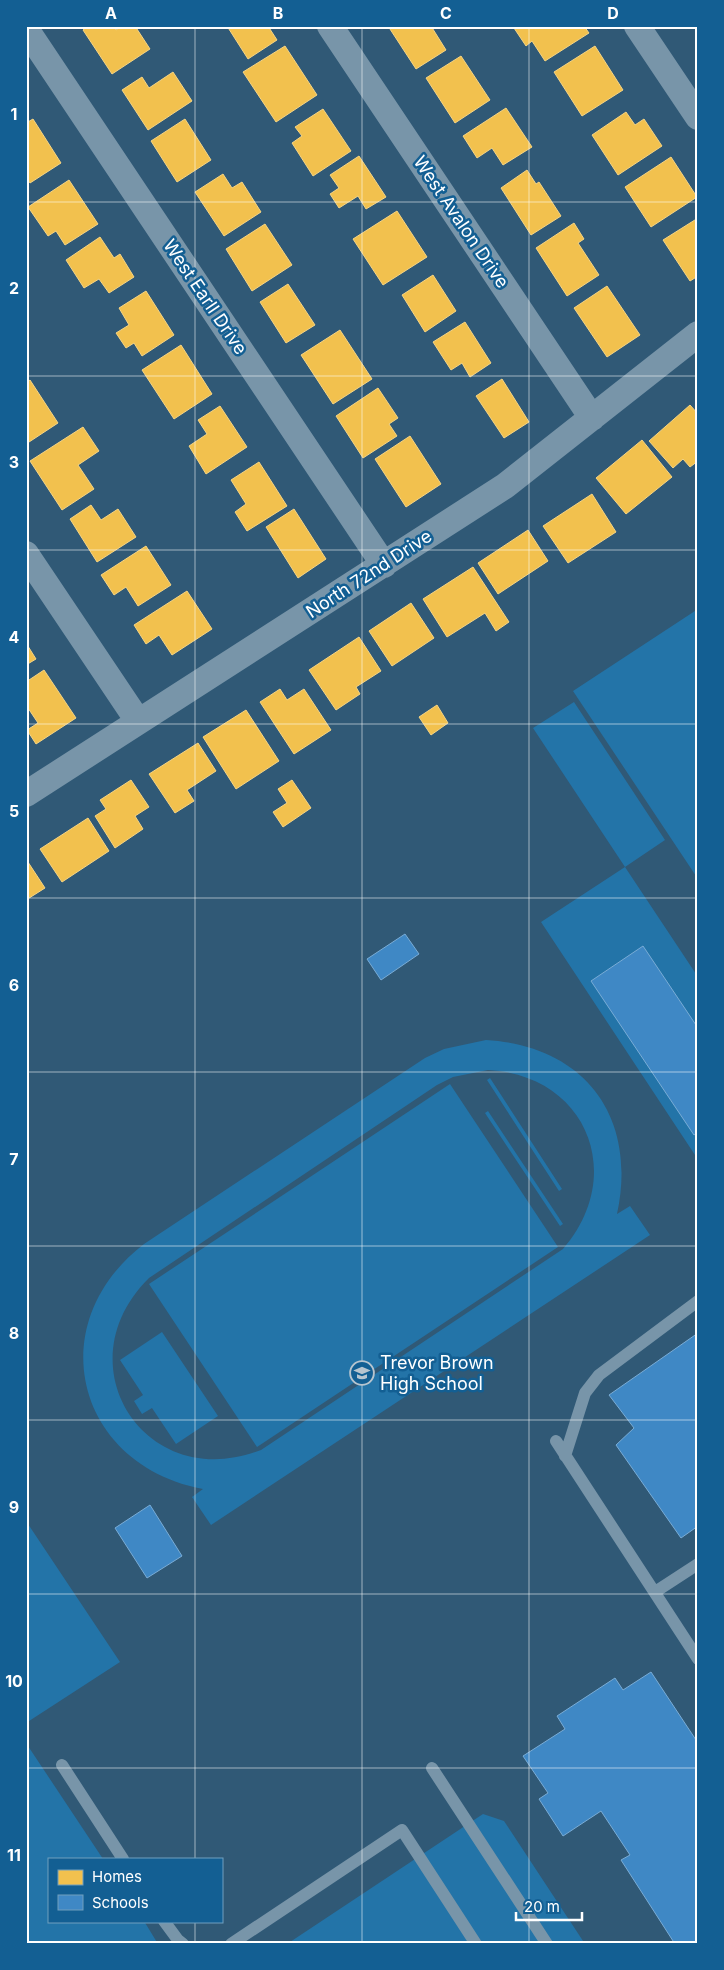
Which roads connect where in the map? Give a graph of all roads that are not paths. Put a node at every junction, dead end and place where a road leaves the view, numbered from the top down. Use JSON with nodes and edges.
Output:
{"nodes":[{"id":1,"x":330,"y":26,"type":"edge"},
{"id":2,"x":637,"y":26,"type":"edge"},
{"id":3,"x":26,"y":28,"type":"edge"},
{"id":4,"x":698,"y":117,"type":"edge"},
{"id":5,"x":698,"y":334,"type":"edge"},
{"id":6,"x":592,"y":418,"type":"junction"},
{"id":7,"x":26,"y":554,"type":"edge"},
{"id":8,"x":384,"y":565,"type":"junction"},
{"id":9,"x":138,"y":722,"type":"junction"},
{"id":10,"x":26,"y":794,"type":"edge"},
{"id":11,"x":698,"y":1301,"type":"edge"},
{"id":12,"x":556,"y":1441,"type":"dead end"},
{"id":13,"x":565,"y":1456,"type":"junction"},
{"id":14,"x":698,"y":1564,"type":"edge"},
{"id":15,"x":655,"y":1592,"type":"junction"},
{"id":16,"x":698,"y":1658,"type":"edge"},
{"id":17,"x":62,"y":1766,"type":"dead end"},
{"id":18,"x":432,"y":1768,"type":"dead end"},
{"id":19,"x":122,"y":1858,"type":"edge"},
{"id":20,"x":165,"y":1922,"type":"edge"},
{"id":21,"x":180,"y":1943,"type":"edge"},
{"id":22,"x":232,"y":1944,"type":"edge"},
{"id":23,"x":476,"y":1944,"type":"edge"},
{"id":24,"x":547,"y":1944,"type":"edge"}],
"edges":[{"from":1,"to":6,"type":"street","name":"West Avalon Drive"},
{"from":2,"to":4,"type":"street"},
{"from":3,"to":8,"type":"street","name":"West Earll Drive"},
{"from":5,"to":6,"type":"street","name":"North 72nd Drive"},
{"from":6,"to":8,"type":"street","name":"North 72nd Drive"},
{"from":7,"to":9,"type":"street"},
{"from":8,"to":9,"type":"street","name":"North 72nd Drive"},
{"from":9,"to":10,"type":"street","name":"North 72nd Drive"},
{"from":11,"to":13,"type":"lane"},
{"from":12,"to":13,"type":"lane"},
{"from":13,"to":15,"type":"lane"},
{"from":14,"to":15,"type":"lane"},
{"from":15,"to":16,"type":"lane"},
{"from":17,"to":19,"type":"lane"},
{"from":18,"to":24,"type":"lane"},
{"from":20,"to":21,"type":"lane"},
{"from":22,"to":23,"type":"lane"}]}
